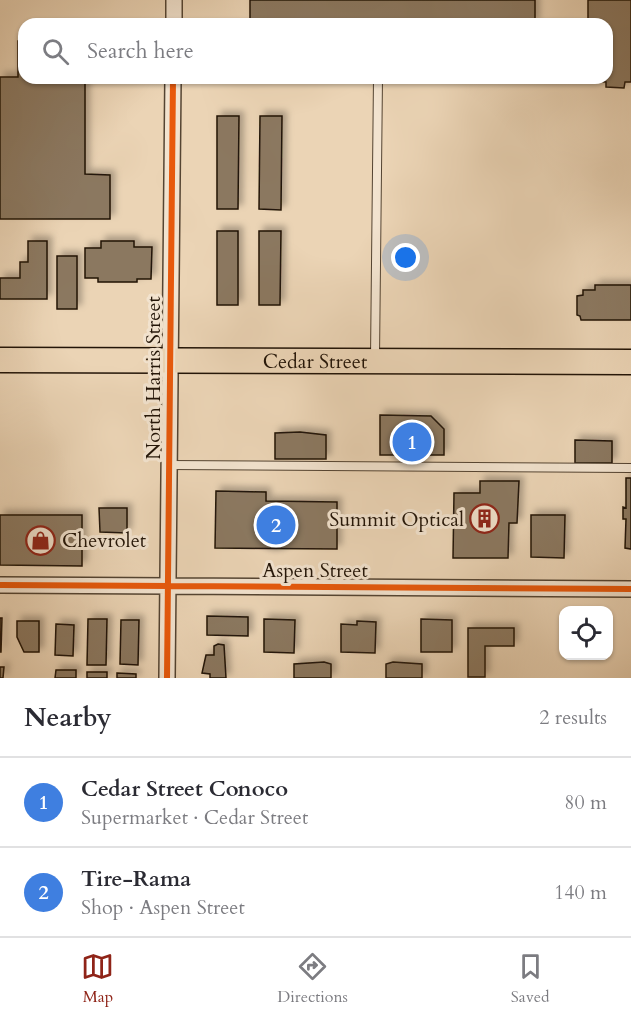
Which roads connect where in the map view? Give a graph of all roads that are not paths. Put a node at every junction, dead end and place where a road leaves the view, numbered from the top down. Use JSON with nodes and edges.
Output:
{"nodes":[{"id":1,"x":174,"y":0,"type":"edge"},
{"id":2,"x":174,"y":18,"type":"edge"},
{"id":3,"x":173,"y":84,"type":"edge"},
{"id":4,"x":378,"y":84,"type":"edge"},
{"id":5,"x":0,"y":360,"type":"edge"},
{"id":6,"x":170,"y":361,"type":"junction"},
{"id":7,"x":375,"y":362,"type":"junction"},
{"id":8,"x":631,"y":362,"type":"edge"},
{"id":9,"x":169,"y":465,"type":"junction"},
{"id":10,"x":631,"y":468,"type":"edge"},
{"id":11,"x":0,"y":585,"type":"edge"},
{"id":12,"x":168,"y":587,"type":"junction"},
{"id":13,"x":631,"y":589,"type":"edge"},
{"id":14,"x":167,"y":678,"type":"edge"}],
"edges":[{"from":1,"to":2,"type":"street"},
{"from":3,"to":6,"type":"street","name":"North Harris Street"},
{"from":4,"to":7,"type":"lane"},
{"from":5,"to":6,"type":"main road","name":"Cedar Street"},
{"from":6,"to":7,"type":"main road","name":"Cedar Street"},
{"from":6,"to":9,"type":"street","name":"North Harris Street"},
{"from":7,"to":8,"type":"main road","name":"Cedar Street"},
{"from":9,"to":10,"type":"lane"},
{"from":9,"to":12,"type":"street","name":"North Harris Street"},
{"from":11,"to":12,"type":"street","name":"Aspen Street"},
{"from":12,"to":13,"type":"street","name":"Aspen Street"},
{"from":12,"to":14,"type":"street","name":"North Harris Street"}]}
